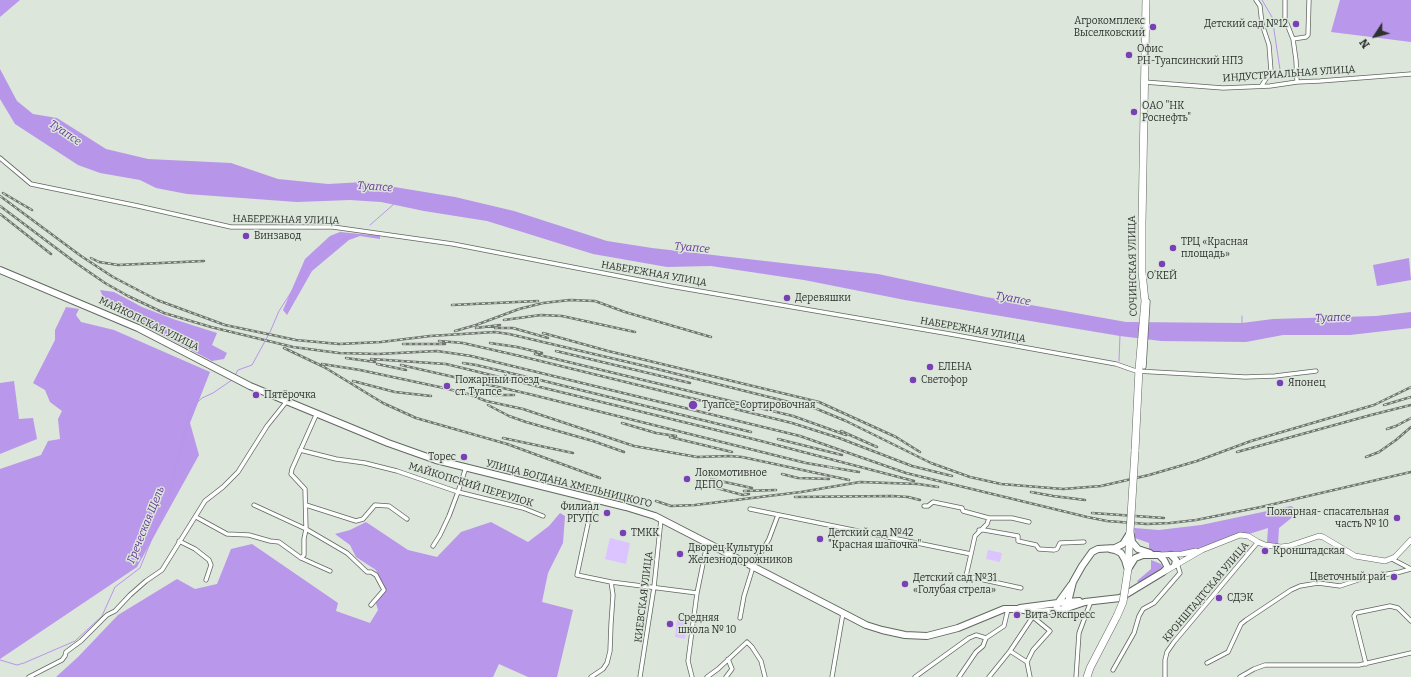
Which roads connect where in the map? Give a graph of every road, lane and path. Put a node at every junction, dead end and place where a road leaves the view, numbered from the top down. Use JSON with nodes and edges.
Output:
{"nodes":[{"id":1,"x":1146,"y":0,"type":"edge"},
{"id":2,"x":1256,"y":0,"type":"edge"},
{"id":3,"x":1285,"y":0,"type":"edge"},
{"id":4,"x":1309,"y":0,"type":"edge"},
{"id":5,"x":1293,"y":39,"type":"junction"},
{"id":6,"x":1411,"y":74,"type":"edge"},
{"id":7,"x":1143,"y":82,"type":"junction"},
{"id":8,"x":1297,"y":82,"type":"junction"},
{"id":9,"x":1262,"y":85,"type":"junction"},
{"id":10,"x":0,"y":158,"type":"edge"},
{"id":11,"x":0,"y":270,"type":"edge"},
{"id":12,"x":1141,"y":369,"type":"junction"},
{"id":13,"x":1316,"y":371,"type":"dead end"},
{"id":14,"x":287,"y":401,"type":"junction"},
{"id":15,"x":317,"y":413,"type":"junction"},
{"id":16,"x":300,"y":450,"type":"junction"},
{"id":17,"x":466,"y":467,"type":"junction"},
{"id":18,"x":458,"y":492,"type":"junction"},
{"id":19,"x":593,"y":500,"type":"junction"},
{"id":20,"x":254,"y":505,"type":"dead end"},
{"id":21,"x":306,"y":506,"type":"junction"},
{"id":22,"x":924,"y":506,"type":"dead end"},
{"id":23,"x":750,"y":509,"type":"dead end"},
{"id":24,"x":778,"y":514,"type":"junction"},
{"id":25,"x":543,"y":516,"type":"dead end"},
{"id":26,"x":196,"y":517,"type":"junction"},
{"id":27,"x":989,"y":518,"type":"junction"},
{"id":28,"x":407,"y":519,"type":"dead end"},
{"id":29,"x":661,"y":519,"type":"junction"},
{"id":30,"x":1029,"y":522,"type":"dead end"},
{"id":31,"x":306,"y":529,"type":"junction"},
{"id":32,"x":979,"y":530,"type":"junction"},
{"id":33,"x":1130,"y":532,"type":"junction"},
{"id":34,"x":1411,"y":540,"type":"edge"},
{"id":35,"x":179,"y":541,"type":"junction"},
{"id":36,"x":1084,"y":542,"type":"dead end"},
{"id":37,"x":1258,"y":542,"type":"junction"},
{"id":38,"x":707,"y":544,"type":"junction"},
{"id":39,"x":433,"y":546,"type":"dead end"},
{"id":40,"x":1103,"y":548,"type":"junction"},
{"id":41,"x":1202,"y":550,"type":"junction"},
{"id":42,"x":971,"y":554,"type":"junction"},
{"id":43,"x":1156,"y":555,"type":"junction"},
{"id":44,"x":1172,"y":555,"type":"junction"},
{"id":45,"x":301,"y":558,"type":"junction"},
{"id":46,"x":1392,"y":559,"type":"junction"},
{"id":47,"x":1176,"y":564,"type":"junction"},
{"id":48,"x":753,"y":567,"type":"junction"},
{"id":49,"x":1128,"y":569,"type":"junction"},
{"id":50,"x":1411,"y":569,"type":"edge"},
{"id":51,"x":330,"y":571,"type":"dead end"},
{"id":52,"x":1163,"y":572,"type":"junction"},
{"id":53,"x":1075,"y":579,"type":"junction"},
{"id":54,"x":206,"y":580,"type":"dead end"},
{"id":55,"x":611,"y":582,"type":"junction"},
{"id":56,"x":654,"y":587,"type":"junction"},
{"id":57,"x":1021,"y":588,"type":"dead end"},
{"id":58,"x":697,"y":593,"type":"junction"},
{"id":59,"x":1068,"y":602,"type":"junction"},
{"id":60,"x":1085,"y":602,"type":"junction"},
{"id":61,"x":1058,"y":603,"type":"junction"},
{"id":62,"x":371,"y":605,"type":"dead end"},
{"id":63,"x":1008,"y":609,"type":"junction"},
{"id":64,"x":1018,"y":609,"type":"junction"},
{"id":65,"x":1061,"y":610,"type":"junction"},
{"id":66,"x":843,"y":613,"type":"junction"},
{"id":67,"x":1034,"y":614,"type":"junction"},
{"id":68,"x":740,"y":618,"type":"dead end"},
{"id":69,"x":1411,"y":621,"type":"edge"},
{"id":70,"x":986,"y":638,"type":"junction"},
{"id":71,"x":1010,"y":651,"type":"junction"},
{"id":72,"x":1411,"y":653,"type":"edge"},
{"id":73,"x":728,"y":659,"type":"junction"},
{"id":74,"x":1027,"y":662,"type":"junction"},
{"id":75,"x":1207,"y":663,"type":"dead end"},
{"id":76,"x":1366,"y":664,"type":"junction"},
{"id":77,"x":1113,"y":670,"type":"dead end"},
{"id":78,"x":29,"y":677,"type":"edge"},
{"id":79,"x":591,"y":677,"type":"edge"},
{"id":80,"x":640,"y":677,"type":"edge"},
{"id":81,"x":692,"y":677,"type":"edge"},
{"id":82,"x":707,"y":677,"type":"edge"},
{"id":83,"x":726,"y":677,"type":"edge"},
{"id":84,"x":765,"y":677,"type":"edge"},
{"id":85,"x":832,"y":677,"type":"edge"},
{"id":86,"x":915,"y":677,"type":"edge"},
{"id":87,"x":959,"y":677,"type":"edge"},
{"id":88,"x":989,"y":677,"type":"edge"},
{"id":89,"x":1030,"y":677,"type":"edge"},
{"id":90,"x":1076,"y":677,"type":"edge"},
{"id":91,"x":1086,"y":677,"type":"edge"},
{"id":92,"x":1166,"y":677,"type":"edge"},
{"id":93,"x":1240,"y":677,"type":"edge"}],
"edges":[{"from":1,"to":7,"type":"highway","name":"СОЧИНСКАЯ УЛИЦА"},
{"from":2,"to":9,"type":"street"},
{"from":3,"to":5,"type":"street"},
{"from":4,"to":5,"type":"street"},
{"from":5,"to":8,"type":"street"},
{"from":6,"to":8,"type":"street","name":"ИНДУСТРИАЛЬНАЯ УЛИЦА"},
{"from":7,"to":9,"type":"street","name":"ИНДУСТРИАЛЬНАЯ УЛИЦА"},
{"from":7,"to":12,"type":"highway","name":"СОЧИНСКАЯ УЛИЦА"},
{"from":8,"to":9,"type":"street","name":"ИНДУСТРИАЛЬНАЯ УЛИЦА"},
{"from":10,"to":12,"type":"street","name":"НАБЕРЕЖНАЯ УЛИЦА"},
{"from":11,"to":14,"type":"main road","name":"МАЙКОПСКАЯ УЛИЦА"},
{"from":12,"to":13,"type":"street","name":"НАБЕРЕЖНАЯ УЛИЦА"},
{"from":12,"to":33,"type":"highway","name":"СОЧИНСКАЯ УЛИЦА","bridge":true},
{"from":14,"to":15,"type":"main road","name":"УЛИЦА БОГДАНА ХМЕЛЬНИЦКОГО"},
{"from":14,"to":26,"type":"street"},
{"from":15,"to":16,"type":"street"},
{"from":15,"to":17,"type":"main road","name":"УЛИЦА БОГДАНА ХМЕЛЬНИЦКОГО"},
{"from":16,"to":18,"type":"street","name":"МАЙКОПСКИЙ ПЕРЕУЛОК"},
{"from":16,"to":21,"type":"street"},
{"from":17,"to":18,"type":"street"},
{"from":17,"to":19,"type":"main road","name":"УЛИЦА БОГДАНА ХМЕЛЬНИЦКОГО"},
{"from":18,"to":25,"type":"street","name":"МАЙКОПСКИЙ ПЕРЕУЛОК"},
{"from":18,"to":39,"type":"street"},
{"from":19,"to":29,"type":"main road","name":"УЛИЦА БОГДАНА ХМЕЛЬНИЦКОГО"},
{"from":19,"to":55,"type":"street"},
{"from":20,"to":31,"type":"street"},
{"from":21,"to":28,"type":"street"},
{"from":21,"to":31,"type":"street"},
{"from":22,"to":27,"type":"street"},
{"from":23,"to":24,"type":"street"},
{"from":24,"to":42,"type":"street"},
{"from":24,"to":48,"type":"street"},
{"from":26,"to":35,"type":"street"},
{"from":26,"to":45,"type":"street"},
{"from":27,"to":30,"type":"street"},
{"from":27,"to":32,"type":"street"},
{"from":29,"to":38,"type":"main road","name":"УЛИЦА БОГДАНА ХМЕЛЬНИЦКОГО"},
{"from":29,"to":56,"type":"street","name":"КИЕВСКАЯ УЛИЦА"},
{"from":31,"to":45,"type":"street"},
{"from":31,"to":62,"type":"street"},
{"from":32,"to":36,"type":"street"},
{"from":32,"to":42,"type":"street"},
{"from":33,"to":40,"type":"main road"},
{"from":33,"to":43,"type":"main road"},
{"from":33,"to":49,"type":"highway","name":"СОЧИНСКАЯ УЛИЦА"},
{"from":34,"to":46,"type":"main road"},
{"from":35,"to":54,"type":"street"},
{"from":35,"to":78,"type":"street"},
{"from":37,"to":41,"type":"main road"},
{"from":37,"to":46,"type":"main road"},
{"from":37,"to":92,"type":"street","name":"КРОНШТАДТСКАЯ УЛИЦА"},
{"from":38,"to":48,"type":"main road","name":"УЛИЦА БОГДАНА ХМЕЛЬНИЦКОГО"},
{"from":38,"to":58,"type":"street"},
{"from":40,"to":49,"type":"main road"},
{"from":40,"to":53,"type":"main road"},
{"from":41,"to":44,"type":"main road"},
{"from":41,"to":47,"type":"main road"},
{"from":42,"to":57,"type":"street"},
{"from":43,"to":44,"type":"main road"},
{"from":43,"to":49,"type":"main road"},
{"from":43,"to":52,"type":"main road"},
{"from":44,"to":47,"type":"main road"},
{"from":45,"to":51,"type":"street"},
{"from":46,"to":50,"type":"street"},
{"from":47,"to":52,"type":"main road"},
{"from":47,"to":77,"type":"street"},
{"from":48,"to":66,"type":"main road","name":"УЛИЦА БОГДАНА ХМЕЛЬНИЦКОГО"},
{"from":48,"to":68,"type":"street"},
{"from":49,"to":91,"type":"highway","name":"СОЧИНСКАЯ УЛИЦА","bridge":true},
{"from":50,"to":75,"type":"street"},
{"from":52,"to":60,"type":"main road"},
{"from":53,"to":59,"type":"main road"},
{"from":53,"to":60,"type":"main road"},
{"from":53,"to":61,"type":"main road"},
{"from":55,"to":56,"type":"street"},
{"from":55,"to":79,"type":"street"},
{"from":56,"to":58,"type":"street"},
{"from":56,"to":80,"type":"street","name":"КИЕВСКАЯ УЛИЦА"},
{"from":58,"to":81,"type":"street"},
{"from":59,"to":60,"type":"main road"},
{"from":59,"to":61,"type":"main road"},
{"from":59,"to":65,"type":"main road"},
{"from":60,"to":65,"type":"main road"},
{"from":60,"to":90,"type":"street"},
{"from":61,"to":64,"type":"main road"},
{"from":61,"to":65,"type":"main road"},
{"from":63,"to":64,"type":"main road","name":"УЛИЦА БОГДАНА ХМЕЛЬНИЦКОГО"},
{"from":63,"to":66,"type":"main road","name":"УЛИЦА БОГДАНА ХМЕЛЬНИЦКОГО"},
{"from":63,"to":70,"type":"street"},
{"from":64,"to":67,"type":"main road"},
{"from":65,"to":67,"type":"main road"},
{"from":66,"to":85,"type":"street"},
{"from":67,"to":71,"type":"street"},
{"from":67,"to":74,"type":"street"},
{"from":69,"to":76,"type":"street"},
{"from":70,"to":86,"type":"street"},
{"from":70,"to":87,"type":"street"},
{"from":71,"to":74,"type":"street"},
{"from":71,"to":88,"type":"street"},
{"from":72,"to":76,"type":"street"},
{"from":73,"to":82,"type":"street"},
{"from":73,"to":83,"type":"street"},
{"from":73,"to":84,"type":"street"},
{"from":74,"to":89,"type":"street"},
{"from":76,"to":93,"type":"street"}]}
